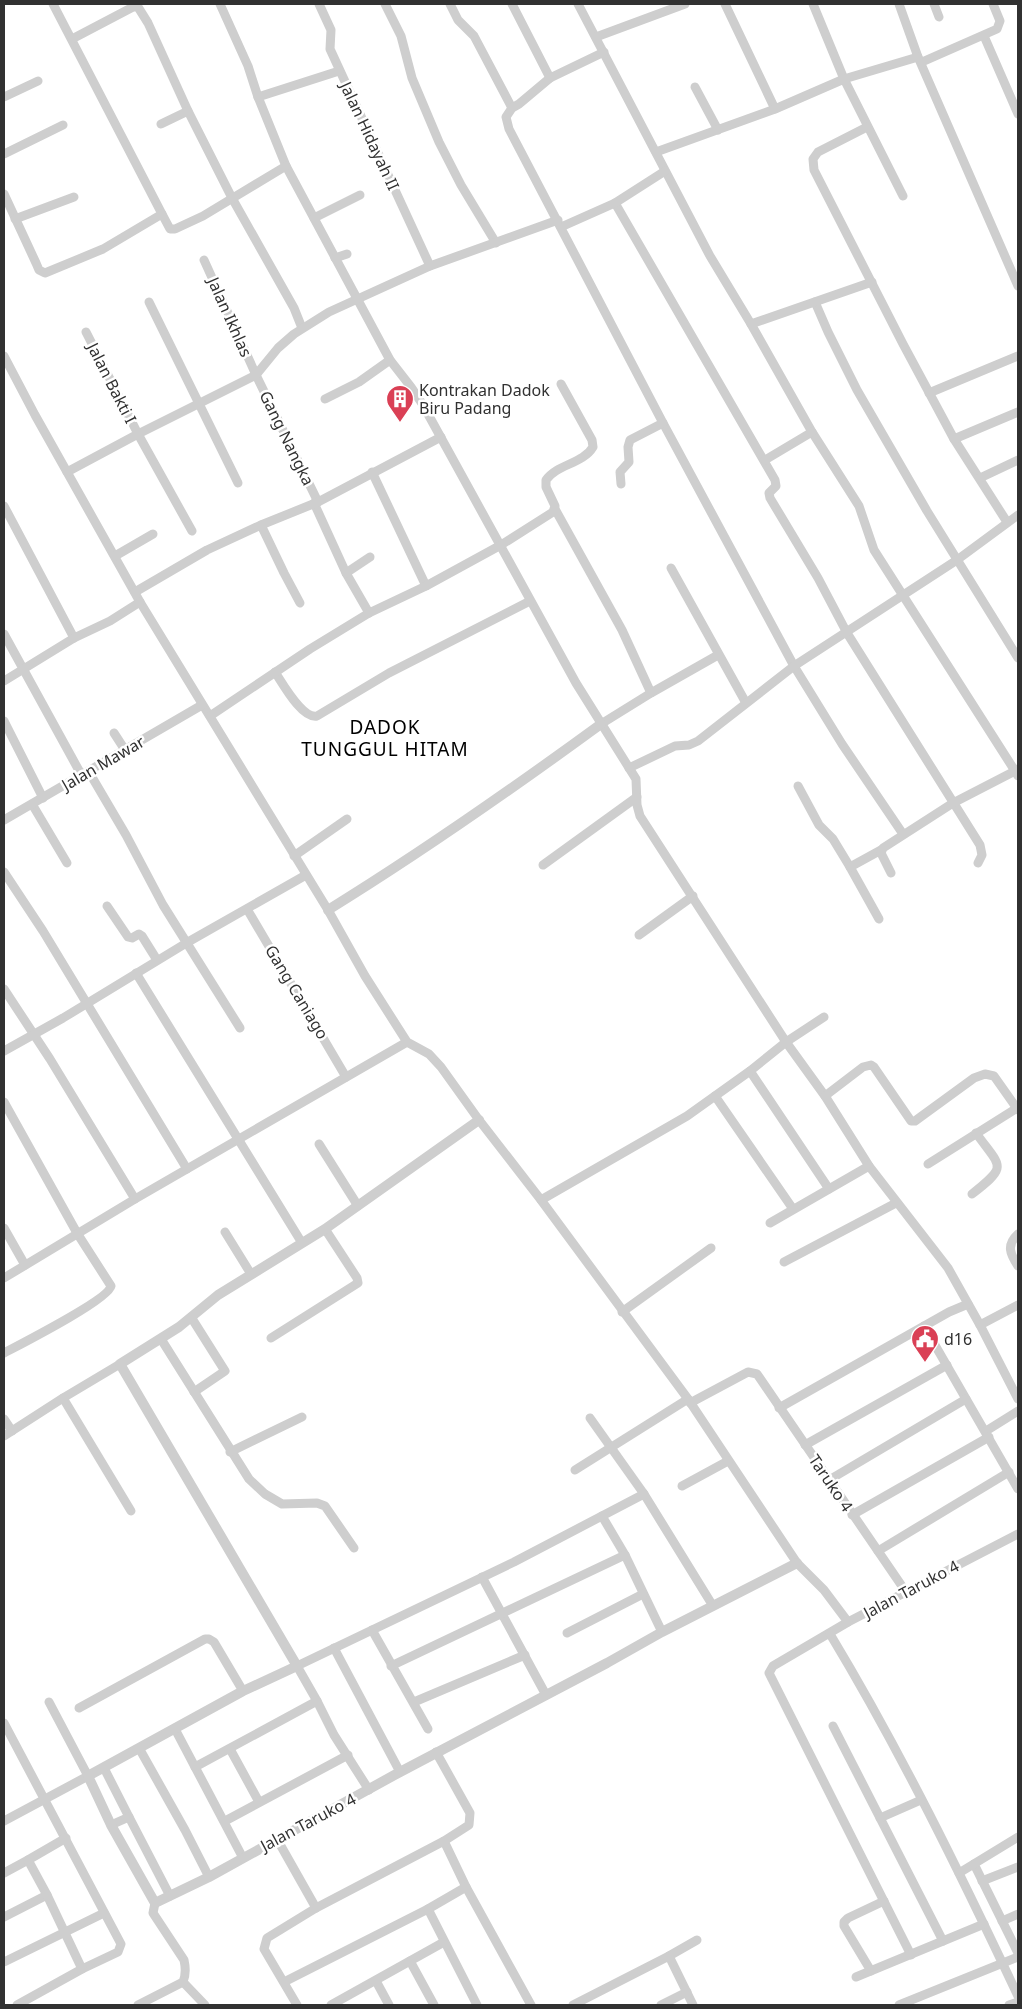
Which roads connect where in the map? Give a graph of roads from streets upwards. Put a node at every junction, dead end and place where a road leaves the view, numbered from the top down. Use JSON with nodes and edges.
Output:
{"nodes":[{"id":1,"x":220,"y":4,"type":"edge"},
{"id":2,"x":319,"y":4,"type":"edge"},
{"id":3,"x":385,"y":4,"type":"edge"},
{"id":4,"x":450,"y":4,"type":"edge"},
{"id":5,"x":512,"y":4,"type":"edge"},
{"id":6,"x":590,"y":4,"type":"edge"},
{"id":7,"x":685,"y":4,"type":"edge"},
{"id":8,"x":725,"y":4,"type":"edge"},
{"id":9,"x":813,"y":4,"type":"edge"},
{"id":10,"x":900,"y":4,"type":"edge"},
{"id":11,"x":934,"y":4,"type":"edge"},
{"id":12,"x":992,"y":4,"type":"edge"},
{"id":13,"x":57,"y":5,"type":"edge"},
{"id":14,"x":579,"y":6,"type":"edge"},
{"id":15,"x":939,"y":17,"type":"dead end"},
{"id":16,"x":984,"y":36,"type":"junction"},
{"id":17,"x":596,"y":37,"type":"junction"},
{"id":18,"x":72,"y":39,"type":"junction"},
{"id":19,"x":604,"y":52,"type":"junction"},
{"id":20,"x":920,"y":60,"type":"junction"},
{"id":21,"x":339,"y":71,"type":"junction"},
{"id":22,"x":550,"y":78,"type":"junction"},
{"id":23,"x":844,"y":79,"type":"junction"},
{"id":24,"x":38,"y":82,"type":"dead end"},
{"id":25,"x":695,"y":87,"type":"dead end"},
{"id":26,"x":4,"y":97,"type":"edge"},
{"id":27,"x":258,"y":97,"type":"junction"},
{"id":28,"x":512,"y":108,"type":"junction"},
{"id":29,"x":188,"y":110,"type":"junction"},
{"id":30,"x":775,"y":110,"type":"junction"},
{"id":31,"x":1018,"y":114,"type":"edge"},
{"id":32,"x":161,"y":124,"type":"dead end"},
{"id":33,"x":63,"y":125,"type":"dead end"},
{"id":34,"x":867,"y":127,"type":"junction"},
{"id":35,"x":718,"y":130,"type":"junction"},
{"id":36,"x":656,"y":152,"type":"junction"},
{"id":37,"x":4,"y":154,"type":"edge"},
{"id":38,"x":286,"y":166,"type":"junction"},
{"id":39,"x":665,"y":171,"type":"junction"},
{"id":40,"x":4,"y":194,"type":"edge"},
{"id":41,"x":360,"y":195,"type":"dead end"},
{"id":42,"x":903,"y":196,"type":"dead end"},
{"id":43,"x":74,"y":197,"type":"dead end"},
{"id":44,"x":232,"y":198,"type":"junction"},
{"id":45,"x":615,"y":204,"type":"junction"},
{"id":46,"x":162,"y":214,"type":"junction"},
{"id":47,"x":314,"y":218,"type":"junction"},
{"id":48,"x":16,"y":219,"type":"junction"},
{"id":49,"x":560,"y":224,"type":"junction"},
{"id":50,"x":496,"y":243,"type":"junction"},
{"id":51,"x":347,"y":254,"type":"dead end"},
{"id":52,"x":335,"y":258,"type":"junction"},
{"id":53,"x":204,"y":260,"type":"dead end"},
{"id":54,"x":430,"y":266,"type":"junction"},
{"id":55,"x":872,"y":282,"type":"junction"},
{"id":56,"x":1018,"y":286,"type":"edge"},
{"id":57,"x":356,"y":299,"type":"junction"},
{"id":58,"x":149,"y":302,"type":"dead end"},
{"id":59,"x":816,"y":302,"type":"junction"},
{"id":60,"x":751,"y":324,"type":"junction"},
{"id":61,"x":302,"y":328,"type":"junction"},
{"id":62,"x":86,"y":332,"type":"dead end"},
{"id":63,"x":4,"y":356,"type":"edge"},
{"id":64,"x":1018,"y":356,"type":"edge"},
{"id":65,"x":390,"y":360,"type":"junction"},
{"id":66,"x":256,"y":375,"type":"junction"},
{"id":67,"x":561,"y":384,"type":"dead end"},
{"id":68,"x":929,"y":393,"type":"junction"},
{"id":69,"x":325,"y":399,"type":"dead end"},
{"id":70,"x":200,"y":402,"type":"junction"},
{"id":71,"x":1018,"y":412,"type":"edge"},
{"id":72,"x":663,"y":422,"type":"junction"},
{"id":73,"x":812,"y":432,"type":"junction"},
{"id":74,"x":138,"y":434,"type":"junction"},
{"id":75,"x":441,"y":437,"type":"junction"},
{"id":76,"x":954,"y":439,"type":"junction"},
{"id":77,"x":765,"y":460,"type":"junction"},
{"id":78,"x":1018,"y":460,"type":"edge"},
{"id":79,"x":67,"y":472,"type":"junction"},
{"id":80,"x":372,"y":472,"type":"junction"},
{"id":81,"x":980,"y":478,"type":"junction"},
{"id":82,"x":238,"y":483,"type":"dead end"},
{"id":83,"x":621,"y":484,"type":"dead end"},
{"id":84,"x":316,"y":503,"type":"junction"},
{"id":85,"x":4,"y":506,"type":"edge"},
{"id":86,"x":555,"y":509,"type":"junction"},
{"id":87,"x":1018,"y":515,"type":"edge"},
{"id":88,"x":1007,"y":522,"type":"junction"},
{"id":89,"x":261,"y":525,"type":"junction"},
{"id":90,"x":192,"y":531,"type":"dead end"},
{"id":91,"x":153,"y":534,"type":"dead end"},
{"id":92,"x":501,"y":545,"type":"junction"},
{"id":93,"x":115,"y":556,"type":"junction"},
{"id":94,"x":370,"y":557,"type":"dead end"},
{"id":95,"x":957,"y":560,"type":"junction"},
{"id":96,"x":670,"y":568,"type":"dead end"},
{"id":97,"x":346,"y":573,"type":"junction"},
{"id":98,"x":426,"y":586,"type":"junction"},
{"id":99,"x":135,"y":592,"type":"junction"},
{"id":100,"x":902,"y":596,"type":"junction"},
{"id":101,"x":530,"y":601,"type":"junction"},
{"id":102,"x":140,"y":602,"type":"junction"},
{"id":103,"x":300,"y":603,"type":"dead end"},
{"id":104,"x":369,"y":613,"type":"junction"},
{"id":105,"x":847,"y":632,"type":"junction"},
{"id":106,"x":4,"y":634,"type":"edge"},
{"id":107,"x":74,"y":638,"type":"junction"},
{"id":108,"x":718,"y":655,"type":"junction"},
{"id":109,"x":1018,"y":658,"type":"edge"},
{"id":110,"x":794,"y":666,"type":"junction"},
{"id":111,"x":23,"y":670,"type":"junction"},
{"id":112,"x":275,"y":672,"type":"junction"},
{"id":113,"x":4,"y":681,"type":"edge"},
{"id":114,"x":651,"y":693,"type":"junction"},
{"id":115,"x":746,"y":703,"type":"junction"},
{"id":116,"x":202,"y":705,"type":"junction"},
{"id":117,"x":210,"y":716,"type":"junction"},
{"id":118,"x":4,"y":721,"type":"edge"},
{"id":119,"x":601,"y":724,"type":"junction"},
{"id":120,"x":114,"y":733,"type":"dead end"},
{"id":121,"x":125,"y":750,"type":"junction"},
{"id":122,"x":629,"y":768,"type":"junction"},
{"id":123,"x":1017,"y":772,"type":"edge"},
{"id":124,"x":86,"y":774,"type":"junction"},
{"id":125,"x":798,"y":786,"type":"dead end"},
{"id":126,"x":637,"y":797,"type":"junction"},
{"id":127,"x":43,"y":798,"type":"junction"},
{"id":128,"x":953,"y":803,"type":"junction"},
{"id":129,"x":32,"y":804,"type":"junction"},
{"id":130,"x":347,"y":819,"type":"dead end"},
{"id":131,"x":4,"y":820,"type":"edge"},
{"id":132,"x":903,"y":834,"type":"junction"},
{"id":133,"x":881,"y":850,"type":"junction"},
{"id":134,"x":294,"y":856,"type":"junction"},
{"id":135,"x":67,"y":863,"type":"dead end"},
{"id":136,"x":978,"y":863,"type":"dead end"},
{"id":137,"x":543,"y":865,"type":"dead end"},
{"id":138,"x":850,"y":867,"type":"junction"},
{"id":139,"x":4,"y":872,"type":"edge"},
{"id":140,"x":891,"y":872,"type":"dead end"},
{"id":141,"x":306,"y":875,"type":"junction"},
{"id":142,"x":693,"y":896,"type":"junction"},
{"id":143,"x":107,"y":906,"type":"dead end"},
{"id":144,"x":247,"y":909,"type":"junction"},
{"id":145,"x":328,"y":910,"type":"junction"},
{"id":146,"x":878,"y":919,"type":"dead end"},
{"id":147,"x":638,"y":935,"type":"dead end"},
{"id":148,"x":188,"y":942,"type":"junction"},
{"id":149,"x":157,"y":960,"type":"junction"},
{"id":150,"x":136,"y":973,"type":"junction"},
{"id":151,"x":4,"y":989,"type":"edge"},
{"id":152,"x":86,"y":1004,"type":"junction"},
{"id":153,"x":824,"y":1017,"type":"dead end"},
{"id":154,"x":240,"y":1028,"type":"dead end"},
{"id":155,"x":32,"y":1034,"type":"junction"},
{"id":156,"x":407,"y":1042,"type":"junction"},
{"id":157,"x":786,"y":1042,"type":"junction"},
{"id":158,"x":4,"y":1051,"type":"edge"},
{"id":159,"x":750,"y":1071,"type":"junction"},
{"id":160,"x":346,"y":1077,"type":"junction"},
{"id":161,"x":716,"y":1096,"type":"junction"},
{"id":162,"x":825,"y":1096,"type":"junction"},
{"id":163,"x":4,"y":1102,"type":"edge"},
{"id":164,"x":1017,"y":1105,"type":"edge"},
{"id":165,"x":478,"y":1120,"type":"junction"},
{"id":166,"x":976,"y":1133,"type":"junction"},
{"id":167,"x":239,"y":1139,"type":"junction"},
{"id":168,"x":319,"y":1144,"type":"dead end"},
{"id":169,"x":928,"y":1164,"type":"dead end"},
{"id":170,"x":869,"y":1166,"type":"junction"},
{"id":171,"x":187,"y":1169,"type":"junction"},
{"id":172,"x":828,"y":1189,"type":"junction"},
{"id":173,"x":972,"y":1194,"type":"dead end"},
{"id":174,"x":134,"y":1199,"type":"junction"},
{"id":175,"x":541,"y":1200,"type":"junction"},
{"id":176,"x":896,"y":1203,"type":"junction"},
{"id":177,"x":358,"y":1206,"type":"junction"},
{"id":178,"x":793,"y":1209,"type":"junction"},
{"id":179,"x":770,"y":1223,"type":"dead end"},
{"id":180,"x":4,"y":1228,"type":"edge"},
{"id":181,"x":325,"y":1229,"type":"junction"},
{"id":182,"x":225,"y":1232,"type":"dead end"},
{"id":183,"x":77,"y":1233,"type":"junction"},
{"id":184,"x":1018,"y":1234,"type":"edge"},
{"id":185,"x":302,"y":1243,"type":"junction"},
{"id":186,"x":711,"y":1248,"type":"dead end"},
{"id":187,"x":784,"y":1262,"type":"dead end"},
{"id":188,"x":25,"y":1265,"type":"junction"},
{"id":189,"x":1018,"y":1266,"type":"edge"},
{"id":190,"x":251,"y":1274,"type":"junction"},
{"id":191,"x":4,"y":1278,"type":"edge"},
{"id":192,"x":968,"y":1304,"type":"junction"},
{"id":193,"x":1018,"y":1305,"type":"edge"},
{"id":194,"x":622,"y":1312,"type":"junction"},
{"id":195,"x":192,"y":1317,"type":"junction"},
{"id":196,"x":980,"y":1325,"type":"junction"},
{"id":197,"x":924,"y":1326,"type":"junction"},
{"id":198,"x":271,"y":1338,"type":"dead end"},
{"id":199,"x":161,"y":1339,"type":"junction"},
{"id":200,"x":4,"y":1353,"type":"edge"},
{"id":201,"x":120,"y":1364,"type":"junction"},
{"id":202,"x":947,"y":1365,"type":"junction"},
{"id":203,"x":194,"y":1392,"type":"junction"},
{"id":204,"x":63,"y":1398,"type":"junction"},
{"id":205,"x":966,"y":1399,"type":"junction"},
{"id":206,"x":1018,"y":1399,"type":"edge"},
{"id":207,"x":689,"y":1401,"type":"junction"},
{"id":208,"x":779,"y":1408,"type":"junction"},
{"id":209,"x":1018,"y":1411,"type":"edge"},
{"id":210,"x":302,"y":1417,"type":"dead end"},
{"id":211,"x":590,"y":1418,"type":"dead end"},
{"id":212,"x":4,"y":1419,"type":"edge"},
{"id":213,"x":8,"y":1434,"type":"edge"},
{"id":214,"x":988,"y":1434,"type":"junction"},
{"id":215,"x":805,"y":1445,"type":"junction"},
{"id":216,"x":613,"y":1448,"type":"junction"},
{"id":217,"x":230,"y":1452,"type":"junction"},
{"id":218,"x":728,"y":1461,"type":"junction"},
{"id":219,"x":575,"y":1470,"type":"dead end"},
{"id":220,"x":1009,"y":1472,"type":"junction"},
{"id":221,"x":829,"y":1480,"type":"junction"},
{"id":222,"x":682,"y":1486,"type":"dead end"},
{"id":223,"x":1018,"y":1489,"type":"edge"},
{"id":224,"x":644,"y":1494,"type":"junction"},
{"id":225,"x":131,"y":1512,"type":"dead end"},
{"id":226,"x":852,"y":1515,"type":"junction"},
{"id":227,"x":602,"y":1516,"type":"junction"},
{"id":228,"x":1018,"y":1534,"type":"edge"},
{"id":229,"x":354,"y":1548,"type":"dead end"},
{"id":230,"x":878,"y":1551,"type":"junction"},
{"id":231,"x":625,"y":1555,"type":"junction"},
{"id":232,"x":797,"y":1563,"type":"junction"},
{"id":233,"x":482,"y":1576,"type":"junction"},
{"id":234,"x":906,"y":1592,"type":"junction"},
{"id":235,"x":643,"y":1594,"type":"junction"},
{"id":236,"x":713,"y":1606,"type":"junction"},
{"id":237,"x":503,"y":1614,"type":"junction"},
{"id":238,"x":848,"y":1622,"type":"junction"},
{"id":239,"x":372,"y":1630,"type":"junction"},
{"id":240,"x":662,"y":1632,"type":"junction"},
{"id":241,"x":567,"y":1633,"type":"dead end"},
{"id":242,"x":830,"y":1634,"type":"junction"},
{"id":243,"x":334,"y":1648,"type":"junction"},
{"id":244,"x":525,"y":1655,"type":"junction"},
{"id":245,"x":297,"y":1666,"type":"junction"},
{"id":246,"x":391,"y":1666,"type":"junction"},
{"id":247,"x":243,"y":1691,"type":"junction"},
{"id":248,"x":546,"y":1695,"type":"junction"},
{"id":249,"x":316,"y":1701,"type":"junction"},
{"id":250,"x":48,"y":1702,"type":"dead end"},
{"id":251,"x":414,"y":1702,"type":"junction"},
{"id":252,"x":79,"y":1708,"type":"dead end"},
{"id":253,"x":4,"y":1723,"type":"edge"},
{"id":254,"x":833,"y":1726,"type":"dead end"},
{"id":255,"x":175,"y":1729,"type":"junction"},
{"id":256,"x":428,"y":1729,"type":"dead end"},
{"id":257,"x":139,"y":1748,"type":"junction"},
{"id":258,"x":230,"y":1749,"type":"junction"},
{"id":259,"x":436,"y":1752,"type":"junction"},
{"id":260,"x":348,"y":1756,"type":"junction"},
{"id":261,"x":195,"y":1767,"type":"junction"},
{"id":262,"x":104,"y":1768,"type":"junction"},
{"id":263,"x":400,"y":1772,"type":"junction"},
{"id":264,"x":88,"y":1776,"type":"junction"},
{"id":265,"x":369,"y":1790,"type":"junction"},
{"id":266,"x":45,"y":1799,"type":"junction"},
{"id":267,"x":921,"y":1800,"type":"junction"},
{"id":268,"x":259,"y":1802,"type":"junction"},
{"id":269,"x":129,"y":1817,"type":"junction"},
{"id":270,"x":880,"y":1818,"type":"junction"},
{"id":271,"x":4,"y":1821,"type":"edge"},
{"id":272,"x":225,"y":1821,"type":"junction"},
{"id":273,"x":112,"y":1825,"type":"junction"},
{"id":274,"x":66,"y":1838,"type":"junction"},
{"id":275,"x":1018,"y":1838,"type":"edge"},
{"id":276,"x":277,"y":1839,"type":"junction"},
{"id":277,"x":444,"y":1841,"type":"junction"},
{"id":278,"x":243,"y":1858,"type":"junction"},
{"id":279,"x":28,"y":1860,"type":"junction"},
{"id":280,"x":974,"y":1864,"type":"junction"},
{"id":281,"x":1018,"y":1867,"type":"edge"},
{"id":282,"x":4,"y":1873,"type":"edge"},
{"id":283,"x":959,"y":1873,"type":"junction"},
{"id":284,"x":209,"y":1877,"type":"junction"},
{"id":285,"x":982,"y":1881,"type":"junction"},
{"id":286,"x":466,"y":1886,"type":"junction"},
{"id":287,"x":48,"y":1895,"type":"junction"},
{"id":288,"x":170,"y":1896,"type":"junction"},
{"id":289,"x":884,"y":1901,"type":"junction"},
{"id":290,"x":155,"y":1904,"type":"junction"},
{"id":291,"x":316,"y":1908,"type":"junction"},
{"id":292,"x":428,"y":1909,"type":"junction"},
{"id":293,"x":104,"y":1913,"type":"junction"},
{"id":294,"x":1018,"y":1914,"type":"edge"},
{"id":295,"x":4,"y":1917,"type":"edge"},
{"id":296,"x":1002,"y":1921,"type":"junction"},
{"id":297,"x":984,"y":1924,"type":"junction"},
{"id":298,"x":65,"y":1932,"type":"junction"},
{"id":299,"x":697,"y":1940,"type":"dead end"},
{"id":300,"x":943,"y":1941,"type":"junction"},
{"id":301,"x":444,"y":1942,"type":"junction"},
{"id":302,"x":911,"y":1955,"type":"junction"},
{"id":303,"x":1018,"y":1955,"type":"edge"},
{"id":304,"x":668,"y":1956,"type":"junction"},
{"id":305,"x":410,"y":1961,"type":"junction"},
{"id":306,"x":4,"y":1962,"type":"edge"},
{"id":307,"x":1003,"y":1963,"type":"junction"},
{"id":308,"x":82,"y":1969,"type":"junction"},
{"id":309,"x":871,"y":1972,"type":"junction"},
{"id":310,"x":856,"y":1977,"type":"dead end"},
{"id":311,"x":376,"y":1981,"type":"junction"},
{"id":312,"x":183,"y":1982,"type":"junction"},
{"id":313,"x":284,"y":1982,"type":"junction"},
{"id":314,"x":687,"y":1992,"type":"junction"},
{"id":315,"x":1018,"y":1996,"type":"edge"},
{"id":316,"x":1018,"y":2002,"type":"edge"},
{"id":317,"x":17,"y":2005,"type":"edge"},
{"id":318,"x":138,"y":2005,"type":"edge"},
{"id":319,"x":205,"y":2005,"type":"edge"},
{"id":320,"x":297,"y":2005,"type":"edge"},
{"id":321,"x":331,"y":2005,"type":"edge"},
{"id":322,"x":389,"y":2005,"type":"edge"},
{"id":323,"x":434,"y":2005,"type":"edge"},
{"id":324,"x":477,"y":2005,"type":"edge"},
{"id":325,"x":531,"y":2005,"type":"edge"},
{"id":326,"x":576,"y":2005,"type":"edge"},
{"id":327,"x":661,"y":2005,"type":"edge"},
{"id":328,"x":693,"y":2005,"type":"edge"},
{"id":329,"x":899,"y":2005,"type":"edge"},
{"id":330,"x":1009,"y":2005,"type":"edge"}],
"edges":[{"from":1,"to":27,"type":"street"},
{"from":2,"to":21,"type":"street","name":"Jalan Hidayah II"},
{"from":3,"to":50,"type":"street"},
{"from":4,"to":28,"type":"street"},
{"from":5,"to":22,"type":"street"},
{"from":6,"to":14,"type":"street"},
{"from":7,"to":17,"type":"street"},
{"from":8,"to":30,"type":"street"},
{"from":9,"to":23,"type":"street"},
{"from":10,"to":20,"type":"street"},
{"from":11,"to":15,"type":"street"},
{"from":12,"to":16,"type":"street"},
{"from":13,"to":18,"type":"street"},
{"from":14,"to":17,"type":"street"},
{"from":16,"to":20,"type":"street"},
{"from":16,"to":31,"type":"street"},
{"from":17,"to":19,"type":"street"},
{"from":18,"to":29,"type":"street"},
{"from":18,"to":46,"type":"street"},
{"from":19,"to":22,"type":"street"},
{"from":19,"to":36,"type":"street"},
{"from":20,"to":23,"type":"street"},
{"from":20,"to":56,"type":"street"},
{"from":21,"to":27,"type":"street"},
{"from":21,"to":54,"type":"street","name":"Jalan Hidayah II"},
{"from":22,"to":28,"type":"street"},
{"from":23,"to":30,"type":"street"},
{"from":23,"to":34,"type":"street"},
{"from":24,"to":26,"type":"street"},
{"from":25,"to":35,"type":"street"},
{"from":27,"to":38,"type":"street"},
{"from":28,"to":49,"type":"street"},
{"from":29,"to":32,"type":"street"},
{"from":29,"to":44,"type":"street"},
{"from":30,"to":35,"type":"street"},
{"from":33,"to":37,"type":"street"},
{"from":34,"to":42,"type":"street"},
{"from":34,"to":55,"type":"street"},
{"from":35,"to":36,"type":"street"},
{"from":36,"to":39,"type":"street"},
{"from":38,"to":44,"type":"street"},
{"from":38,"to":47,"type":"street"},
{"from":39,"to":45,"type":"street"},
{"from":39,"to":60,"type":"street"},
{"from":40,"to":48,"type":"street"},
{"from":41,"to":47,"type":"street"},
{"from":43,"to":48,"type":"street"},
{"from":44,"to":46,"type":"street"},
{"from":44,"to":61,"type":"street"},
{"from":45,"to":49,"type":"street"},
{"from":45,"to":77,"type":"street"},
{"from":46,"to":48,"type":"street"},
{"from":47,"to":52,"type":"street"},
{"from":49,"to":50,"type":"street"},
{"from":49,"to":72,"type":"street"},
{"from":50,"to":54,"type":"street"},
{"from":51,"to":52,"type":"street"},
{"from":52,"to":57,"type":"street"},
{"from":53,"to":66,"type":"street","name":"Jalan Ikhlas"},
{"from":54,"to":57,"type":"street"},
{"from":55,"to":59,"type":"street"},
{"from":55,"to":68,"type":"street"},
{"from":57,"to":61,"type":"street"},
{"from":57,"to":65,"type":"street"},
{"from":58,"to":70,"type":"street"},
{"from":59,"to":60,"type":"street"},
{"from":59,"to":95,"type":"street"},
{"from":60,"to":73,"type":"street"},
{"from":61,"to":66,"type":"street"},
{"from":62,"to":74,"type":"street","name":"Jalan Bakti I"},
{"from":63,"to":79,"type":"street"},
{"from":64,"to":68,"type":"street"},
{"from":65,"to":69,"type":"street"},
{"from":65,"to":75,"type":"street"},
{"from":66,"to":70,"type":"street"},
{"from":66,"to":84,"type":"street","name":"Gang Nangka"},
{"from":67,"to":86,"type":"street"},
{"from":68,"to":76,"type":"street"},
{"from":70,"to":74,"type":"street"},
{"from":70,"to":82,"type":"street"},
{"from":71,"to":76,"type":"street"},
{"from":72,"to":83,"type":"street"},
{"from":72,"to":110,"type":"street"},
{"from":73,"to":77,"type":"street"},
{"from":73,"to":100,"type":"street"},
{"from":74,"to":79,"type":"street"},
{"from":74,"to":90,"type":"street","name":"Jalan Bakti I"},
{"from":75,"to":80,"type":"street"},
{"from":75,"to":92,"type":"street"},
{"from":76,"to":81,"type":"street"},
{"from":77,"to":105,"type":"street"},
{"from":78,"to":81,"type":"street"},
{"from":79,"to":93,"type":"street"},
{"from":80,"to":84,"type":"street"},
{"from":80,"to":98,"type":"street"},
{"from":81,"to":88,"type":"street"},
{"from":84,"to":89,"type":"street"},
{"from":84,"to":97,"type":"street","name":"Gang Nangka"},
{"from":85,"to":107,"type":"street"},
{"from":86,"to":92,"type":"street"},
{"from":86,"to":114,"type":"street"},
{"from":87,"to":88,"type":"street"},
{"from":88,"to":95,"type":"street"},
{"from":89,"to":99,"type":"street"},
{"from":89,"to":103,"type":"street"},
{"from":91,"to":93,"type":"street"},
{"from":92,"to":98,"type":"street"},
{"from":92,"to":101,"type":"street"},
{"from":93,"to":99,"type":"street"},
{"from":94,"to":97,"type":"street"},
{"from":95,"to":100,"type":"street"},
{"from":95,"to":109,"type":"street"},
{"from":96,"to":108,"type":"street"},
{"from":97,"to":104,"type":"street","name":"Gang Nangka"},
{"from":98,"to":104,"type":"street"},
{"from":99,"to":102,"type":"street"},
{"from":100,"to":105,"type":"street"},
{"from":100,"to":123,"type":"street"},
{"from":101,"to":112,"type":"street"},
{"from":101,"to":119,"type":"street"},
{"from":102,"to":107,"type":"street"},
{"from":102,"to":116,"type":"street"},
{"from":104,"to":112,"type":"street"},
{"from":105,"to":110,"type":"street"},
{"from":105,"to":128,"type":"street"},
{"from":106,"to":111,"type":"street"},
{"from":107,"to":111,"type":"street"},
{"from":108,"to":114,"type":"street"},
{"from":108,"to":115,"type":"street"},
{"from":110,"to":115,"type":"street"},
{"from":110,"to":132,"type":"street"},
{"from":111,"to":113,"type":"street"},
{"from":111,"to":124,"type":"street"},
{"from":112,"to":117,"type":"street"},
{"from":114,"to":119,"type":"street"},
{"from":115,"to":122,"type":"street"},
{"from":116,"to":117,"type":"street"},
{"from":116,"to":121,"type":"street","name":"Jalan Mawar"},
{"from":117,"to":134,"type":"street"},
{"from":118,"to":127,"type":"street"},
{"from":119,"to":122,"type":"street"},
{"from":119,"to":145,"type":"street"},
{"from":120,"to":121,"type":"street"},
{"from":121,"to":124,"type":"street","name":"Jalan Mawar"},
{"from":122,"to":126,"type":"street"},
{"from":123,"to":128,"type":"street"},
{"from":124,"to":127,"type":"street","name":"Jalan Mawar"},
{"from":124,"to":148,"type":"street"},
{"from":125,"to":138,"type":"street"},
{"from":126,"to":137,"type":"street"},
{"from":126,"to":142,"type":"street"},
{"from":127,"to":129,"type":"street","name":"Jalan Mawar"},
{"from":128,"to":132,"type":"street"},
{"from":128,"to":136,"type":"street"},
{"from":129,"to":131,"type":"street","name":"Jalan Mawar"},
{"from":129,"to":135,"type":"street"},
{"from":130,"to":134,"type":"street"},
{"from":132,"to":133,"type":"street"},
{"from":133,"to":138,"type":"street"},
{"from":133,"to":140,"type":"street"},
{"from":134,"to":141,"type":"street"},
{"from":138,"to":146,"type":"street"},
{"from":139,"to":152,"type":"street"},
{"from":141,"to":144,"type":"street"},
{"from":141,"to":145,"type":"street"},
{"from":142,"to":147,"type":"street"},
{"from":142,"to":157,"type":"street"},
{"from":143,"to":149,"type":"street"},
{"from":144,"to":148,"type":"street"},
{"from":144,"to":160,"type":"street","name":"Gang Caniago"},
{"from":145,"to":156,"type":"street"},
{"from":148,"to":149,"type":"street"},
{"from":148,"to":154,"type":"street"},
{"from":149,"to":150,"type":"street"},
{"from":150,"to":152,"type":"street"},
{"from":150,"to":167,"type":"street"},
{"from":151,"to":155,"type":"street"},
{"from":152,"to":155,"type":"street"},
{"from":152,"to":171,"type":"street"},
{"from":153,"to":157,"type":"street"},
{"from":155,"to":158,"type":"street"},
{"from":155,"to":174,"type":"street"},
{"from":156,"to":160,"type":"street"},
{"from":156,"to":165,"type":"street"},
{"from":157,"to":159,"type":"street"},
{"from":157,"to":162,"type":"street"},
{"from":159,"to":161,"type":"street"},
{"from":159,"to":172,"type":"street"},
{"from":160,"to":167,"type":"street"},
{"from":161,"to":175,"type":"street"},
{"from":161,"to":178,"type":"street"},
{"from":162,"to":164,"type":"street"},
{"from":162,"to":170,"type":"street"},
{"from":163,"to":183,"type":"street"},
{"from":164,"to":166,"type":"street"},
{"from":165,"to":175,"type":"street"},
{"from":165,"to":177,"type":"street"},
{"from":166,"to":169,"type":"street"},
{"from":166,"to":173,"type":"street"},
{"from":167,"to":171,"type":"street"},
{"from":167,"to":185,"type":"street"},
{"from":168,"to":177,"type":"street"},
{"from":170,"to":172,"type":"street"},
{"from":170,"to":176,"type":"street"},
{"from":171,"to":174,"type":"street"},
{"from":172,"to":178,"type":"street"},
{"from":174,"to":183,"type":"street"},
{"from":175,"to":194,"type":"street"},
{"from":176,"to":187,"type":"street"},
{"from":176,"to":192,"type":"street"},
{"from":177,"to":181,"type":"street"},
{"from":178,"to":179,"type":"street"},
{"from":180,"to":188,"type":"street"},
{"from":181,"to":185,"type":"street"},
{"from":181,"to":198,"type":"street"},
{"from":182,"to":190,"type":"street"},
{"from":183,"to":188,"type":"street"},
{"from":183,"to":200,"type":"street"},
{"from":184,"to":189,"type":"street"},
{"from":185,"to":190,"type":"street"},
{"from":186,"to":194,"type":"street"},
{"from":188,"to":191,"type":"street"},
{"from":190,"to":195,"type":"street"},
{"from":192,"to":196,"type":"street"},
{"from":192,"to":197,"type":"street"},
{"from":193,"to":196,"type":"street"},
{"from":194,"to":207,"type":"street"},
{"from":195,"to":199,"type":"street"},
{"from":195,"to":203,"type":"street"},
{"from":196,"to":206,"type":"street"},
{"from":197,"to":202,"type":"street"},
{"from":197,"to":208,"type":"street"},
{"from":199,"to":201,"type":"street"},
{"from":199,"to":203,"type":"street"},
{"from":201,"to":204,"type":"street"},
{"from":201,"to":245,"type":"street"},
{"from":202,"to":205,"type":"street"},
{"from":202,"to":215,"type":"street"},
{"from":203,"to":217,"type":"street"},
{"from":204,"to":213,"type":"street"},
{"from":204,"to":225,"type":"street"},
{"from":205,"to":214,"type":"street"},
{"from":205,"to":221,"type":"street"},
{"from":207,"to":208,"type":"street","name":"Taruko 4"},
{"from":207,"to":216,"type":"street"},
{"from":207,"to":218,"type":"street"},
{"from":208,"to":215,"type":"street","name":"Taruko 4"},
{"from":209,"to":214,"type":"street"},
{"from":210,"to":217,"type":"street"},
{"from":211,"to":216,"type":"street"},
{"from":212,"to":213,"type":"street"},
{"from":214,"to":220,"type":"street"},
{"from":214,"to":226,"type":"street"},
{"from":215,"to":221,"type":"street","name":"Taruko 4"},
{"from":216,"to":219,"type":"street"},
{"from":216,"to":224,"type":"street"},
{"from":217,"to":229,"type":"street"},
{"from":218,"to":222,"type":"street"},
{"from":218,"to":232,"type":"street"},
{"from":220,"to":223,"type":"street"},
{"from":220,"to":230,"type":"street"},
{"from":221,"to":226,"type":"street","name":"Taruko 4"},
{"from":224,"to":227,"type":"street"},
{"from":224,"to":236,"type":"street"},
{"from":226,"to":230,"type":"street","name":"Taruko 4"},
{"from":227,"to":231,"type":"street"},
{"from":227,"to":233,"type":"street"},
{"from":228,"to":234,"type":"street","name":"Jalan Taruko 4"},
{"from":230,"to":234,"type":"street","name":"Taruko 4"},
{"from":231,"to":235,"type":"street"},
{"from":231,"to":237,"type":"street"},
{"from":232,"to":236,"type":"street","name":"Jalan Taruko 4"},
{"from":232,"to":238,"type":"street","name":"Jalan Taruko 4"},
{"from":233,"to":237,"type":"street"},
{"from":233,"to":239,"type":"street"},
{"from":234,"to":238,"type":"street","name":"Jalan Taruko 4"},
{"from":235,"to":240,"type":"street"},
{"from":235,"to":241,"type":"street"},
{"from":236,"to":240,"type":"street","name":"Jalan Taruko 4"},
{"from":237,"to":244,"type":"street"},
{"from":237,"to":246,"type":"street"},
{"from":238,"to":242,"type":"street"},
{"from":239,"to":243,"type":"street"},
{"from":239,"to":246,"type":"street"},
{"from":240,"to":248,"type":"street","name":"Jalan Taruko 4"},
{"from":242,"to":267,"type":"street"},
{"from":242,"to":289,"type":"street"},
{"from":243,"to":245,"type":"street"},
{"from":243,"to":263,"type":"street"},
{"from":244,"to":248,"type":"street"},
{"from":244,"to":251,"type":"street"},
{"from":245,"to":247,"type":"street"},
{"from":245,"to":249,"type":"street"},
{"from":246,"to":251,"type":"street"},
{"from":247,"to":252,"type":"street"},
{"from":247,"to":255,"type":"street"},
{"from":248,"to":259,"type":"street","name":"Jalan Taruko 4"},
{"from":249,"to":258,"type":"street"},
{"from":249,"to":260,"type":"street"},
{"from":250,"to":264,"type":"street"},
{"from":251,"to":256,"type":"street"},
{"from":253,"to":266,"type":"street"},
{"from":254,"to":270,"type":"street"},
{"from":255,"to":257,"type":"street"},
{"from":255,"to":261,"type":"street"},
{"from":257,"to":262,"type":"street"},
{"from":257,"to":284,"type":"street"},
{"from":258,"to":261,"type":"street"},
{"from":258,"to":268,"type":"street"},
{"from":259,"to":263,"type":"street","name":"Jalan Taruko 4"},
{"from":259,"to":277,"type":"street"},
{"from":260,"to":265,"type":"street"},
{"from":260,"to":268,"type":"street"},
{"from":261,"to":272,"type":"street"},
{"from":262,"to":264,"type":"street"},
{"from":262,"to":269,"type":"street"},
{"from":263,"to":265,"type":"street","name":"Jalan Taruko 4"},
{"from":264,"to":266,"type":"street"},
{"from":264,"to":273,"type":"street"},
{"from":265,"to":276,"type":"street","name":"Jalan Taruko 4"},
{"from":266,"to":271,"type":"street"},
{"from":266,"to":274,"type":"street"},
{"from":267,"to":270,"type":"street"},
{"from":267,"to":283,"type":"street"},
{"from":268,"to":272,"type":"street"},
{"from":269,"to":273,"type":"street"},
{"from":269,"to":288,"type":"street"},
{"from":270,"to":300,"type":"street"},
{"from":272,"to":278,"type":"street"},
{"from":273,"to":290,"type":"street"},
{"from":274,"to":279,"type":"street"},
{"from":274,"to":293,"type":"street"},
{"from":275,"to":280,"type":"street"},
{"from":276,"to":278,"type":"street","name":"Jalan Taruko 4"},
{"from":276,"to":291,"type":"street"},
{"from":277,"to":286,"type":"street"},
{"from":277,"to":291,"type":"street"},
{"from":278,"to":284,"type":"street","name":"Jalan Taruko 4"},
{"from":279,"to":282,"type":"street"},
{"from":279,"to":287,"type":"street"},
{"from":280,"to":283,"type":"street"},
{"from":280,"to":285,"type":"street"},
{"from":281,"to":285,"type":"street"},
{"from":283,"to":297,"type":"street"},
{"from":284,"to":288,"type":"street","name":"Jalan Taruko 4"},
{"from":285,"to":296,"type":"street"},
{"from":286,"to":292,"type":"street"},
{"from":286,"to":325,"type":"street"},
{"from":287,"to":295,"type":"street"},
{"from":287,"to":298,"type":"street"},
{"from":288,"to":290,"type":"street","name":"Jalan Taruko 4"},
{"from":289,"to":302,"type":"street"},
{"from":289,"to":309,"type":"street"},
{"from":290,"to":312,"type":"street"},
{"from":291,"to":313,"type":"street"},
{"from":292,"to":301,"type":"street"},
{"from":292,"to":313,"type":"street"},
{"from":293,"to":298,"type":"street"},
{"from":293,"to":308,"type":"street"},
{"from":294,"to":296,"type":"street"},
{"from":296,"to":303,"type":"street"},
{"from":297,"to":300,"type":"street"},
{"from":297,"to":307,"type":"street"},
{"from":298,"to":306,"type":"street"},
{"from":298,"to":308,"type":"street"},
{"from":299,"to":304,"type":"street"},
{"from":300,"to":302,"type":"street"},
{"from":301,"to":305,"type":"street"},
{"from":301,"to":324,"type":"street"},
{"from":302,"to":309,"type":"street"},
{"from":303,"to":307,"type":"street"},
{"from":304,"to":314,"type":"street"},
{"from":304,"to":326,"type":"street"},
{"from":305,"to":311,"type":"street"},
{"from":305,"to":323,"type":"street"},
{"from":307,"to":315,"type":"street"},
{"from":307,"to":329,"type":"street"},
{"from":308,"to":317,"type":"street"},
{"from":309,"to":310,"type":"street"},
{"from":311,"to":321,"type":"street"},
{"from":311,"to":322,"type":"street"},
{"from":312,"to":318,"type":"street"},
{"from":312,"to":319,"type":"street"},
{"from":313,"to":320,"type":"street"},
{"from":314,"to":327,"type":"street"},
{"from":314,"to":328,"type":"street"},
{"from":316,"to":330,"type":"street"}]}
